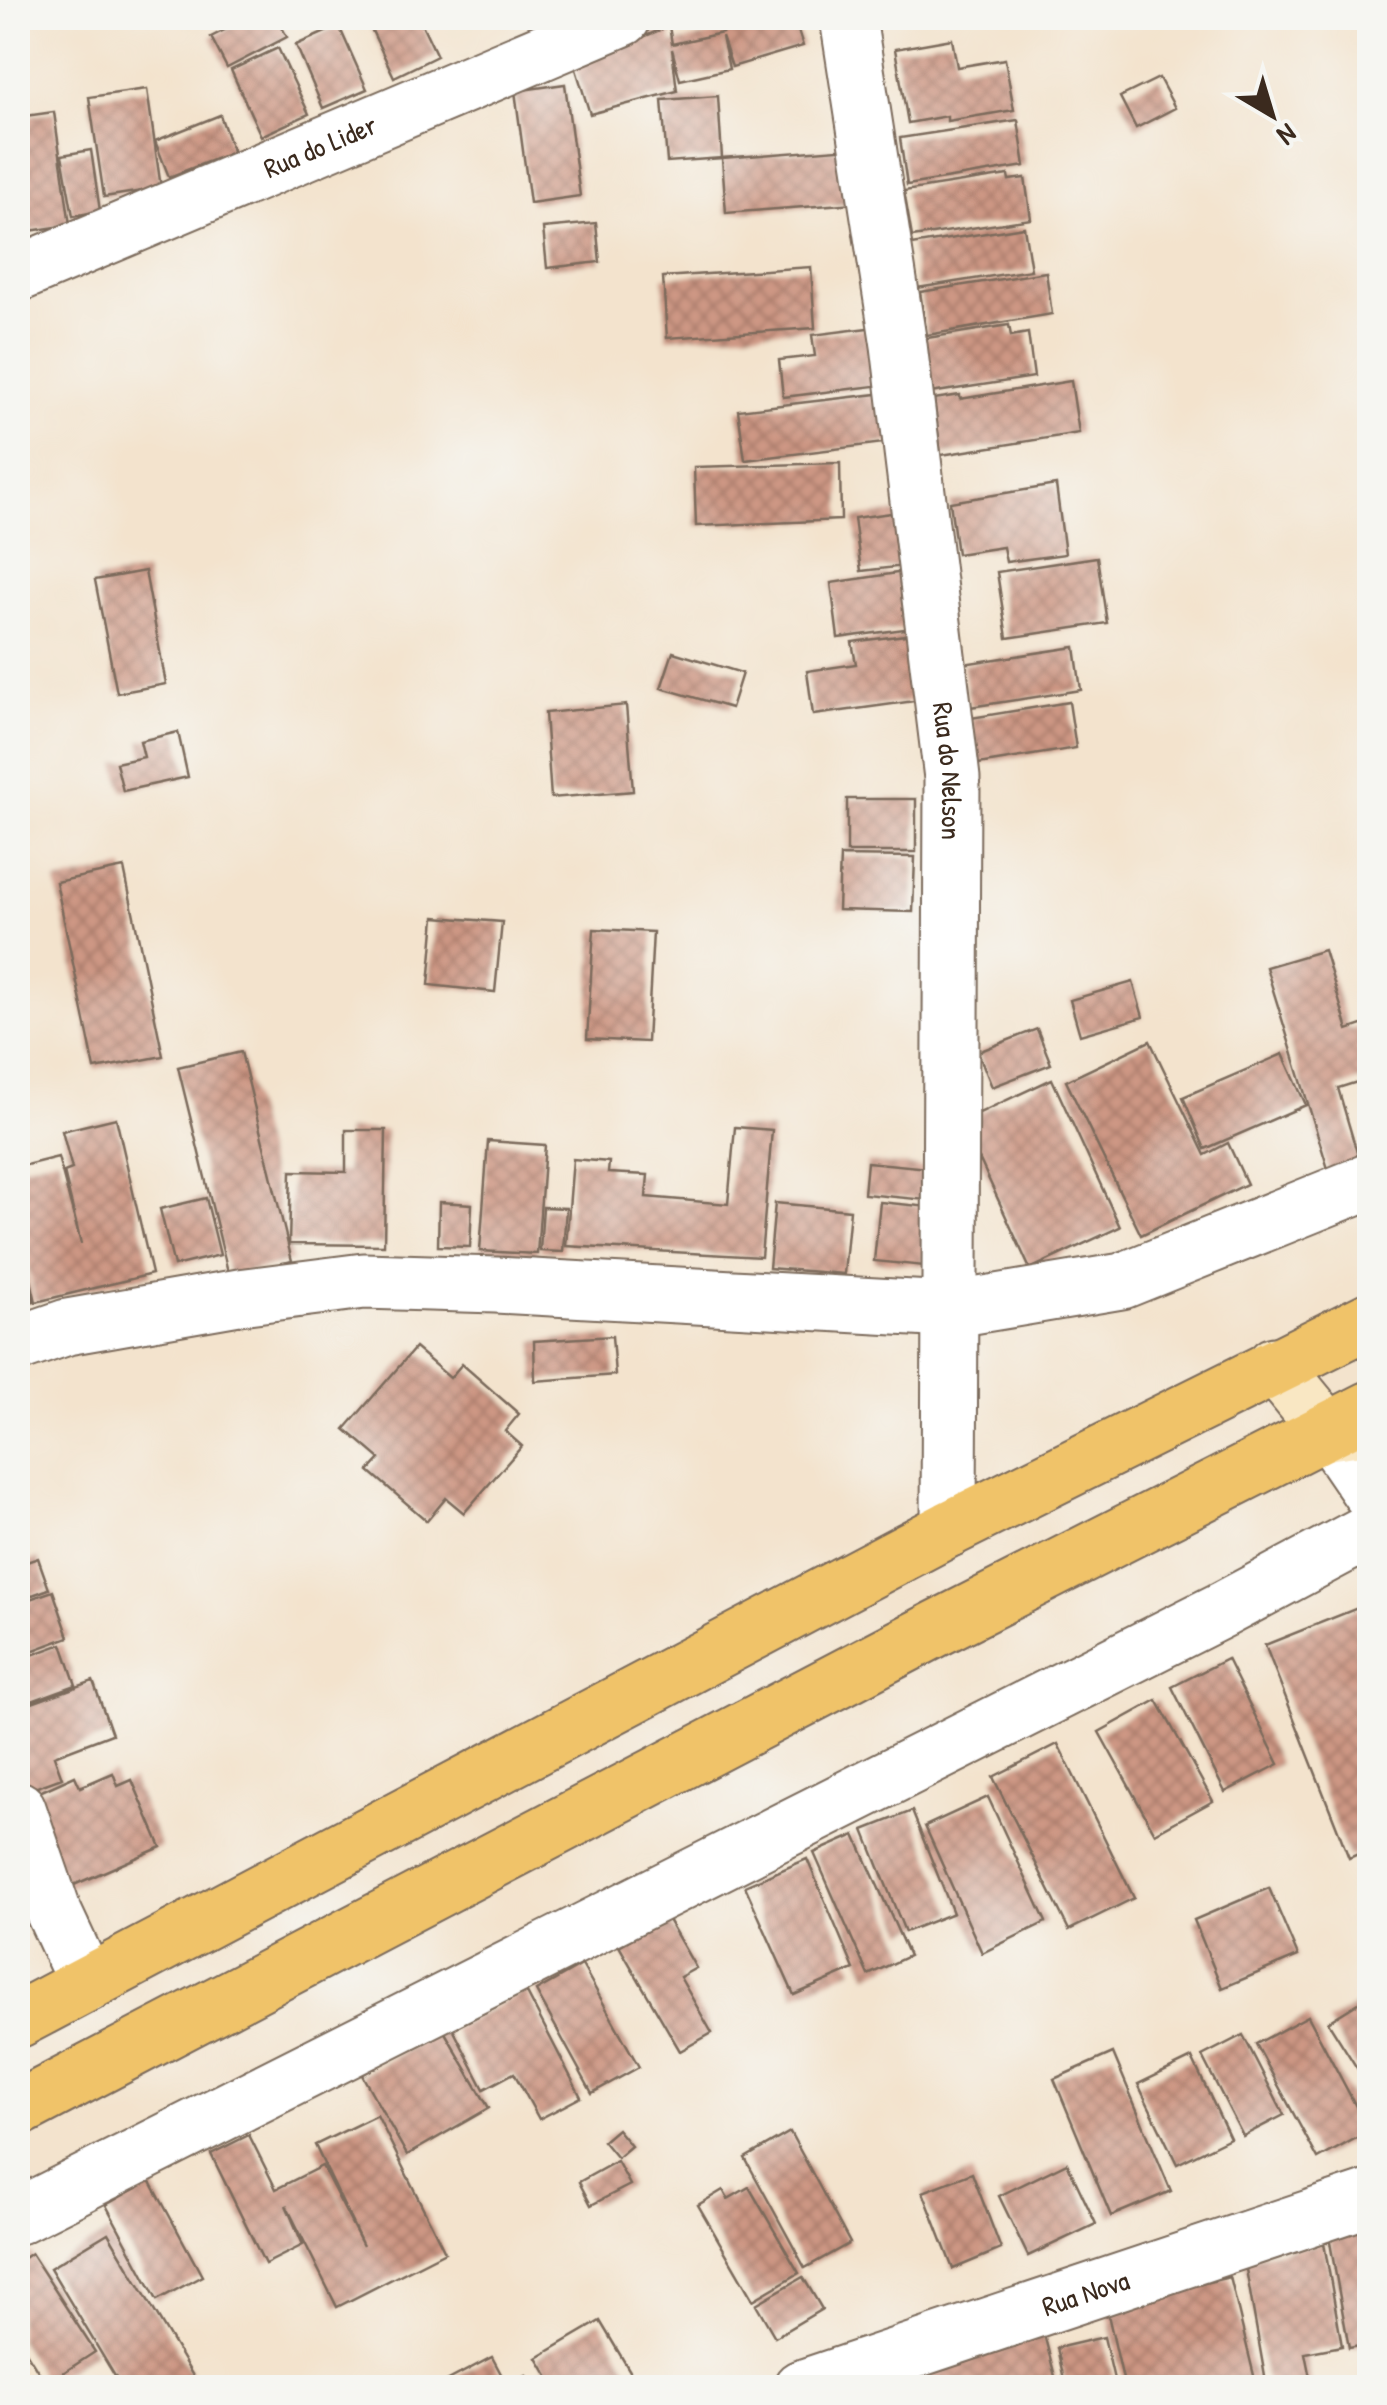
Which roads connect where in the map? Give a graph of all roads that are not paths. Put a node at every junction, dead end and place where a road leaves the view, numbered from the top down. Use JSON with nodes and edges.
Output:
{"nodes":[{"id":1,"x":623,"y":18,"type":"edge"},
{"id":2,"x":848,"y":18,"type":"edge"},
{"id":3,"x":18,"y":274,"type":"edge"},
{"id":4,"x":1370,"y":1181,"type":"edge"},
{"id":5,"x":949,"y":1310,"type":"junction"},
{"id":6,"x":1370,"y":1320,"type":"edge"},
{"id":7,"x":18,"y":1344,"type":"edge"},
{"id":8,"x":1274,"y":1365,"type":"junction"},
{"id":9,"x":1356,"y":1422,"type":"edge"},
{"id":10,"x":1370,"y":1492,"type":"edge"},
{"id":11,"x":949,"y":1529,"type":"junction"},
{"id":12,"x":1370,"y":1531,"type":"edge"},
{"id":13,"x":18,"y":1808,"type":"edge"},
{"id":14,"x":36,"y":1920,"type":"edge"},
{"id":15,"x":86,"y":1984,"type":"junction"},
{"id":16,"x":18,"y":2020,"type":"edge"},
{"id":17,"x":18,"y":2108,"type":"edge"},
{"id":18,"x":1370,"y":2198,"type":"edge"},
{"id":19,"x":18,"y":2216,"type":"edge"},
{"id":20,"x":800,"y":2388,"type":"edge"}],
"edges":[{"from":1,"to":3,"type":"street","name":"Rua do Lider"},
{"from":2,"to":5,"type":"street","name":"Rua do Nelson"},
{"from":4,"to":5,"type":"street"},
{"from":5,"to":7,"type":"street"},
{"from":5,"to":11,"type":"street","name":"Rua do Nelson"},
{"from":6,"to":8,"type":"main road"},
{"from":8,"to":9,"type":"main road"},
{"from":8,"to":11,"type":"main road"},
{"from":9,"to":10,"type":"street"},
{"from":9,"to":17,"type":"main road"},
{"from":11,"to":15,"type":"main road"},
{"from":12,"to":19,"type":"street"},
{"from":13,"to":14,"type":"street"},
{"from":14,"to":15,"type":"street"},
{"from":15,"to":16,"type":"main road"},
{"from":18,"to":20,"type":"street","name":"Rua Nova"}]}
